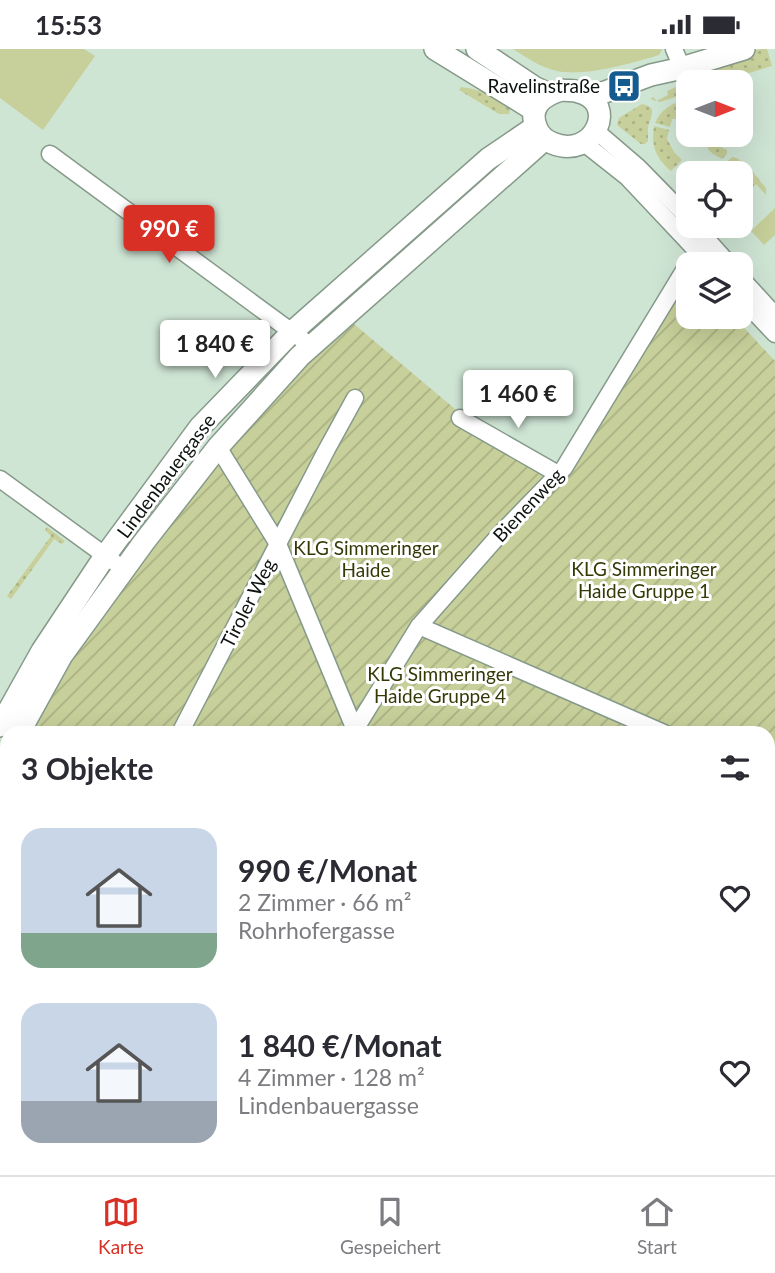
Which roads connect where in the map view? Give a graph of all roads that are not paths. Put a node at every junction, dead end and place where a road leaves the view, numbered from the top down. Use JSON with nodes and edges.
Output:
{"nodes":[{"id":1,"x":435,"y":49,"type":"edge"},
{"id":2,"x":477,"y":49,"type":"edge"},
{"id":3,"x":744,"y":49,"type":"edge"},
{"id":4,"x":678,"y":62,"type":"edge"},
{"id":5,"x":549,"y":94,"type":"junction"},
{"id":6,"x":592,"y":121,"type":"junction"},
{"id":7,"x":538,"y":125,"type":"junction"},
{"id":8,"x":50,"y":154,"type":"dead end"},
{"id":9,"x":676,"y":206,"type":"edge"},
{"id":10,"x":707,"y":238,"type":"joint"},
{"id":11,"x":684,"y":252,"type":"edge"},
{"id":12,"x":696,"y":252,"type":"edge"},
{"id":13,"x":719,"y":252,"type":"edge"},
{"id":14,"x":676,"y":283,"type":"edge"},
{"id":15,"x":753,"y":291,"type":"edge"},
{"id":16,"x":753,"y":311,"type":"edge"},
{"id":17,"x":775,"y":314,"type":"edge"},
{"id":18,"x":292,"y":332,"type":"junction"},
{"id":19,"x":775,"y":334,"type":"edge"},
{"id":20,"x":311,"y":345,"type":"junction"},
{"id":21,"x":355,"y":398,"type":"dead end"},
{"id":22,"x":460,"y":418,"type":"dead end"},
{"id":23,"x":218,"y":447,"type":"junction"},
{"id":24,"x":558,"y":474,"type":"junction"},
{"id":25,"x":0,"y":479,"type":"edge"},
{"id":26,"x":278,"y":544,"type":"junction"},
{"id":27,"x":105,"y":556,"type":"junction"},
{"id":28,"x":124,"y":569,"type":"junction"},
{"id":29,"x":419,"y":626,"type":"junction"},
{"id":30,"x":0,"y":726,"type":"edge"},
{"id":31,"x":23,"y":726,"type":"edge"},
{"id":32,"x":184,"y":726,"type":"edge"},
{"id":33,"x":352,"y":726,"type":"edge"},
{"id":34,"x":357,"y":726,"type":"edge"},
{"id":35,"x":648,"y":726,"type":"edge"}],
"edges":[{"from":1,"to":7,"type":"street"},
{"from":2,"to":5,"type":"street"},
{"from":3,"to":4,"type":"street"},
{"from":4,"to":6,"type":"street"},
{"from":5,"to":6,"type":"street"},
{"from":5,"to":7,"type":"street"},
{"from":6,"to":7,"type":"street"},
{"from":6,"to":9,"type":"street"},
{"from":6,"to":11,"type":"street"},
{"from":7,"to":18,"type":"street","name":"Lindenbauergasse"},
{"from":7,"to":20,"type":"street","name":"Lindenbauergasse"},
{"from":8,"to":18,"type":"street"},
{"from":10,"to":12,"type":"street","name":"Bienenweg"},
{"from":10,"to":13,"type":"street"},
{"from":14,"to":24,"type":"street","name":"Bienenweg"},
{"from":15,"to":17,"type":"street"},
{"from":16,"to":19,"type":"street"},
{"from":18,"to":20,"type":"street"},
{"from":18,"to":27,"type":"street","name":"Lindenbauergasse"},
{"from":20,"to":23,"type":"street","name":"Lindenbauergasse"},
{"from":21,"to":26,"type":"street","name":"Tiroler Weg"},
{"from":22,"to":24,"type":"street"},
{"from":23,"to":26,"type":"street"},
{"from":23,"to":28,"type":"street","name":"Lindenbauergasse"},
{"from":24,"to":29,"type":"street","name":"Bienenweg"},
{"from":25,"to":27,"type":"street"},
{"from":26,"to":32,"type":"street","name":"Tiroler Weg"},
{"from":26,"to":33,"type":"street"},
{"from":27,"to":28,"type":"street"},
{"from":27,"to":30,"type":"street","name":"Lindenbauergasse"},
{"from":28,"to":31,"type":"street","name":"Lindenbauergasse"},
{"from":29,"to":34,"type":"street","name":"Bienenweg"},
{"from":29,"to":35,"type":"street"}]}
